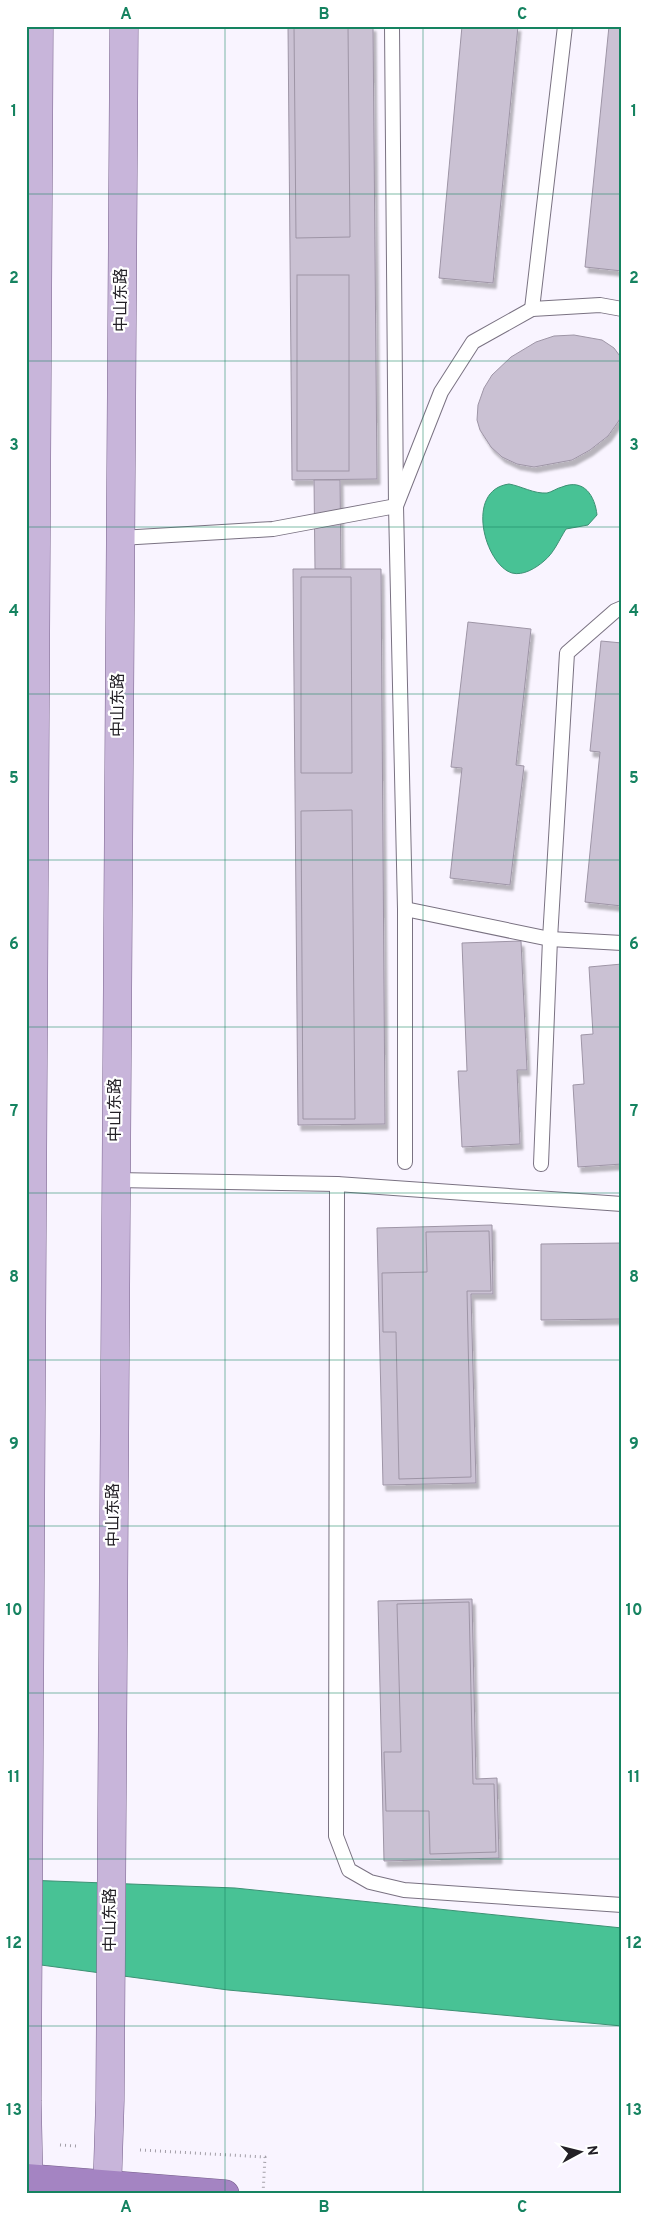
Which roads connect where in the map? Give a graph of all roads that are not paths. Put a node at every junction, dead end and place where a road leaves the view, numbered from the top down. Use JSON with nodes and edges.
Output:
{"nodes":[{"id":1,"x":39,"y":26,"type":"edge"},
{"id":2,"x":124,"y":26,"type":"edge"},
{"id":3,"x":392,"y":26,"type":"edge"},
{"id":4,"x":565,"y":26,"type":"edge"},
{"id":5,"x":532,"y":309,"type":"junction"},
{"id":6,"x":622,"y":309,"type":"edge"},
{"id":7,"x":396,"y":506,"type":"junction"},
{"id":8,"x":120,"y":538,"type":"junction"},
{"id":9,"x":622,"y":608,"type":"edge"},
{"id":10,"x":405,"y":909,"type":"junction"},
{"id":11,"x":550,"y":939,"type":"junction"},
{"id":12,"x":622,"y":943,"type":"edge"},
{"id":13,"x":405,"y":1162,"type":"dead end"},
{"id":14,"x":541,"y":1164,"type":"dead end"},
{"id":15,"x":116,"y":1180,"type":"junction"},
{"id":16,"x":337,"y":1184,"type":"junction"},
{"id":17,"x":622,"y":1204,"type":"edge"},
{"id":18,"x":622,"y":1905,"type":"edge"},
{"id":19,"x":27,"y":2101,"type":"edge"},
{"id":20,"x":28,"y":2183,"type":"edge"},
{"id":21,"x":107,"y":2189,"type":"edge"},
{"id":22,"x":225,"y":2194,"type":"edge"}],
"edges":[{"from":1,"to":19,"type":"main road"},
{"from":2,"to":8,"type":"main road","name":"中山东路"},
{"from":3,"to":7,"type":"lane"},
{"from":4,"to":5,"type":"lane"},
{"from":5,"to":6,"type":"lane"},
{"from":5,"to":7,"type":"lane"},
{"from":7,"to":8,"type":"lane"},
{"from":7,"to":10,"type":"lane"},
{"from":8,"to":15,"type":"main road","name":"中山东路"},
{"from":9,"to":11,"type":"lane"},
{"from":10,"to":11,"type":"lane"},
{"from":10,"to":13,"type":"lane"},
{"from":11,"to":12,"type":"lane"},
{"from":11,"to":14,"type":"lane"},
{"from":15,"to":16,"type":"lane"},
{"from":15,"to":21,"type":"main road","name":"中山东路"},
{"from":16,"to":17,"type":"lane"},
{"from":16,"to":18,"type":"lane"},
{"from":19,"to":20,"type":"main road"},
{"from":20,"to":21,"type":"highway"},
{"from":21,"to":22,"type":"highway"}]}
